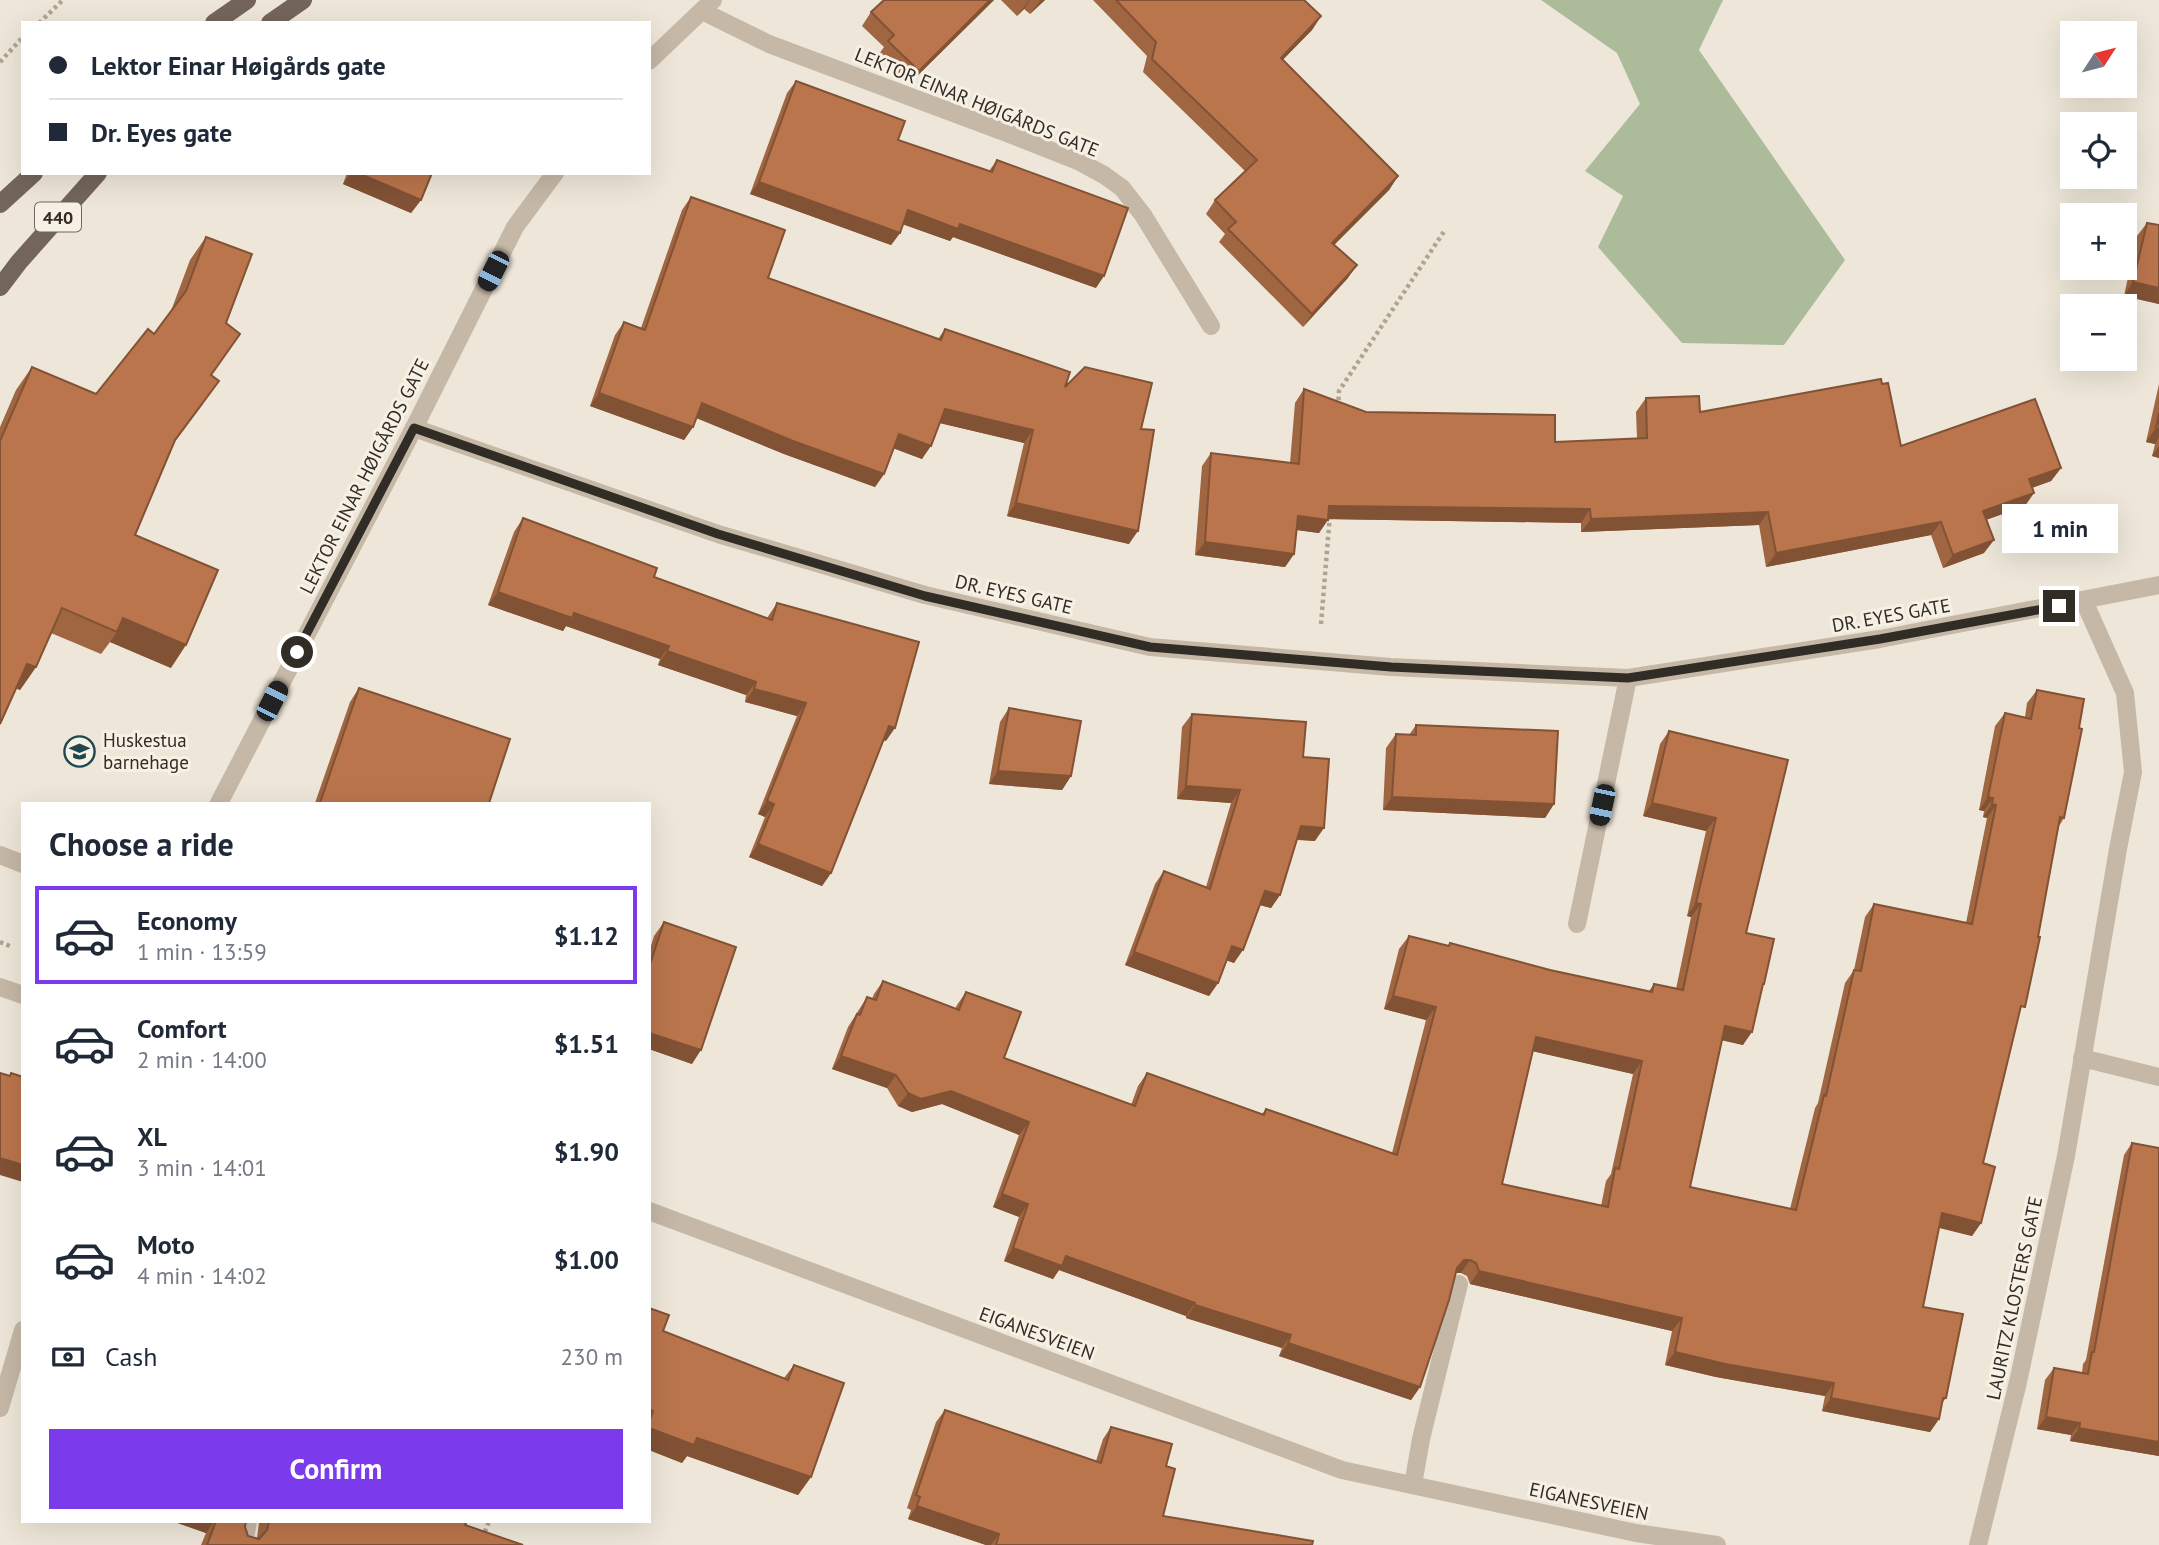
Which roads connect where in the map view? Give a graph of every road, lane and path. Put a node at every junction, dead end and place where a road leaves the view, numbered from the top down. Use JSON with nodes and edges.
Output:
{"nodes":[{"id":1,"x":63,"y":0,"type":"edge"},
{"id":2,"x":247,"y":0,"type":"edge"},
{"id":3,"x":303,"y":0,"type":"edge"},
{"id":4,"x":708,"y":5,"type":"edge"},
{"id":5,"x":41,"y":21,"type":"edge"},
{"id":6,"x":217,"y":21,"type":"edge"},
{"id":7,"x":273,"y":21,"type":"edge"},
{"id":8,"x":21,"y":39,"type":"edge"},
{"id":9,"x":651,"y":59,"type":"edge"},
{"id":10,"x":0,"y":62,"type":"edge"},
{"id":11,"x":32,"y":175,"type":"edge"},
{"id":12,"x":96,"y":175,"type":"edge"},
{"id":13,"x":554,"y":175,"type":"edge"},
{"id":14,"x":0,"y":204,"type":"edge"},
{"id":15,"x":1445,"y":230,"type":"dead end"},
{"id":16,"x":0,"y":288,"type":"edge"},
{"id":17,"x":1211,"y":326,"type":"dead end"},
{"id":18,"x":1337,"y":418,"type":"edge"},
{"id":19,"x":414,"y":428,"type":"junction"},
{"id":20,"x":1330,"y":512,"type":"edge"},
{"id":21,"x":2159,"y":585,"type":"edge"},
{"id":22,"x":2084,"y":601,"type":"junction"},
{"id":23,"x":1319,"y":659,"type":"junction"},
{"id":24,"x":1628,"y":678,"type":"junction"},
{"id":25,"x":220,"y":802,"type":"edge"},
{"id":26,"x":0,"y":855,"type":"edge"},
{"id":27,"x":21,"y":863,"type":"edge"},
{"id":28,"x":1577,"y":924,"type":"dead end"},
{"id":29,"x":0,"y":987,"type":"edge"},
{"id":30,"x":21,"y":994,"type":"edge"},
{"id":31,"x":2082,"y":1058,"type":"junction"},
{"id":32,"x":2159,"y":1077,"type":"edge"},
{"id":33,"x":651,"y":1212,"type":"edge"},
{"id":34,"x":1459,"y":1284,"type":"edge"},
{"id":35,"x":21,"y":1337,"type":"edge"},
{"id":36,"x":0,"y":1408,"type":"edge"},
{"id":37,"x":1413,"y":1485,"type":"junction"},
{"id":38,"x":248,"y":1523,"type":"edge"},
{"id":39,"x":488,"y":1523,"type":"edge"},
{"id":40,"x":244,"y":1545,"type":"edge"},
{"id":41,"x":480,"y":1545,"type":"edge"},
{"id":42,"x":1717,"y":1545,"type":"edge"},
{"id":43,"x":1978,"y":1545,"type":"edge"}],
"edges":[{"from":1,"to":5,"type":"path"},
{"from":2,"to":6,"type":"main road"},
{"from":3,"to":7,"type":"main road"},
{"from":4,"to":9,"type":"street","name":"LEKTOR EINAR HØIGÅRDS GATE"},
{"from":4,"to":17,"type":"street","name":"LEKTOR EINAR HØIGÅRDS GATE"},
{"from":8,"to":10,"type":"path"},
{"from":11,"to":14,"type":"main road","number":"440"},
{"from":12,"to":16,"type":"main road","number":"440"},
{"from":13,"to":19,"type":"street","name":"LEKTOR EINAR HØIGÅRDS GATE"},
{"from":15,"to":18,"type":"path"},
{"from":19,"to":23,"type":"street","name":"DR. EYES GATE"},
{"from":19,"to":25,"type":"street","name":"LEKTOR EINAR HØIGÅRDS GATE"},
{"from":20,"to":23,"type":"path"},
{"from":21,"to":22,"type":"street","name":"DR. EYES GATE"},
{"from":22,"to":24,"type":"street","name":"DR. EYES GATE"},
{"from":22,"to":31,"type":"street","name":"LAURITZ KLOSTERS GATE"},
{"from":23,"to":24,"type":"street","name":"DR. EYES GATE"},
{"from":24,"to":28,"type":"street"},
{"from":26,"to":27,"type":"street"},
{"from":29,"to":30,"type":"street"},
{"from":31,"to":32,"type":"street"},
{"from":31,"to":43,"type":"street","name":"LAURITZ KLOSTERS GATE"},
{"from":33,"to":37,"type":"street","name":"EIGANESVEIEN"},
{"from":34,"to":37,"type":"street"},
{"from":35,"to":36,"type":"street"},
{"from":37,"to":42,"type":"street","name":"EIGANESVEIEN"},
{"from":38,"to":40,"type":"street"},
{"from":39,"to":41,"type":"path"}]}
